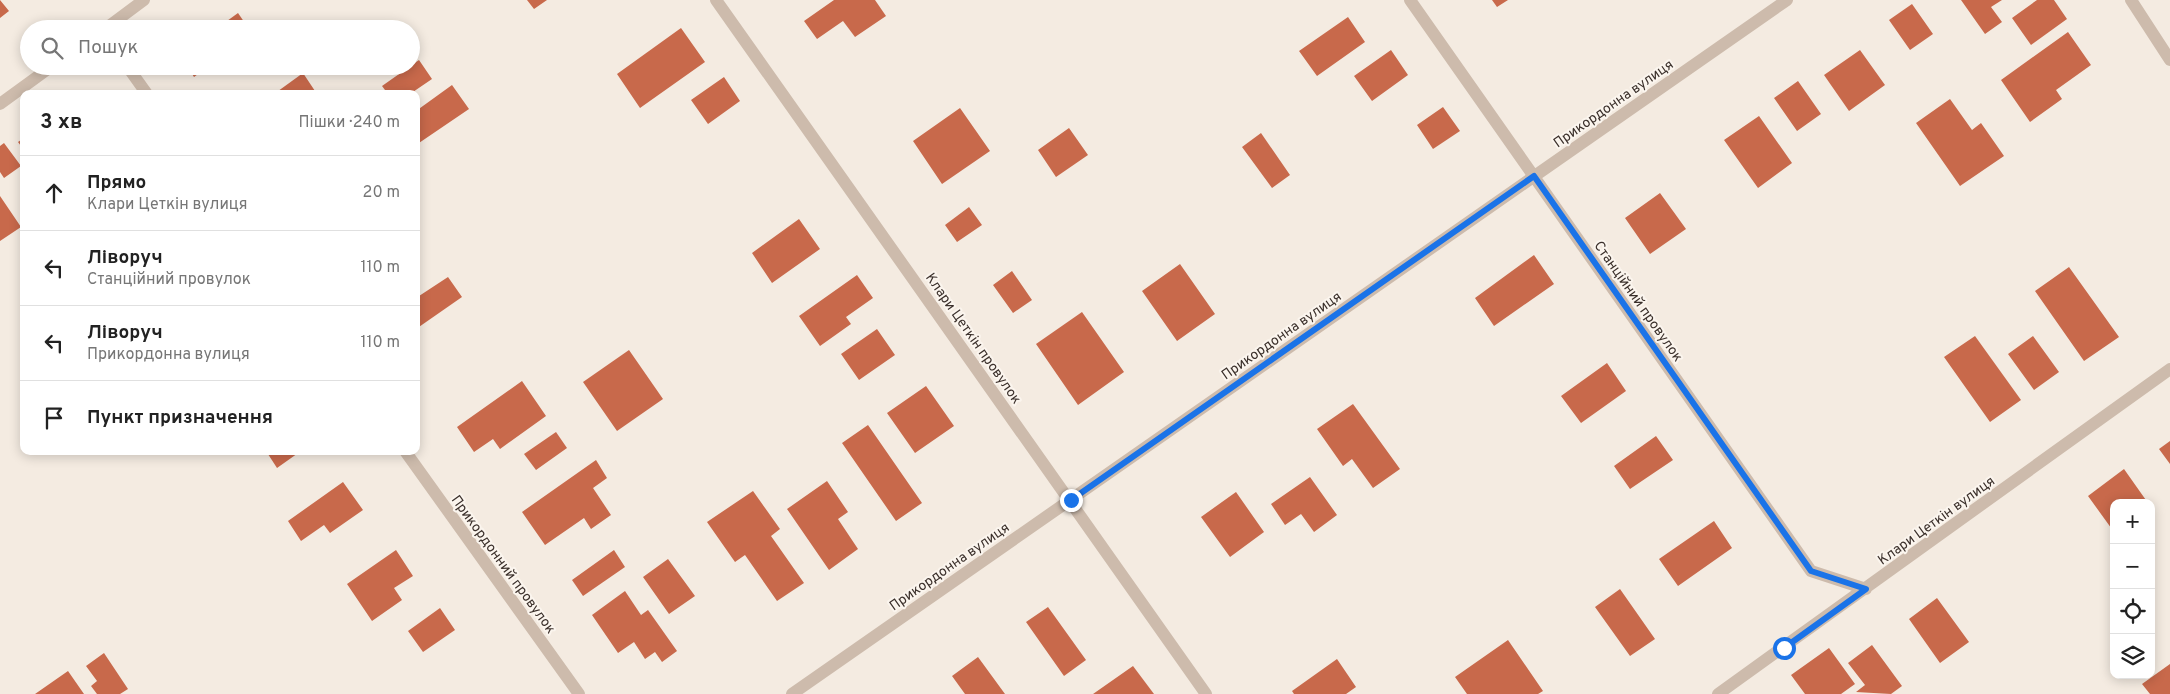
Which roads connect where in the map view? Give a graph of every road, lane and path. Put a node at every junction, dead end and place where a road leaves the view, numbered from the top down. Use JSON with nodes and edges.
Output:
{"nodes":[{"id":1,"x":144,"y":0,"type":"edge"},
{"id":2,"x":716,"y":0,"type":"edge"},
{"id":3,"x":1410,"y":0,"type":"edge"},
{"id":4,"x":1787,"y":0,"type":"edge"},
{"id":5,"x":2132,"y":0,"type":"edge"},
{"id":6,"x":117,"y":20,"type":"edge"},
{"id":7,"x":2170,"y":60,"type":"edge"},
{"id":8,"x":40,"y":75,"type":"edge"},
{"id":9,"x":134,"y":75,"type":"edge"},
{"id":10,"x":144,"y":90,"type":"edge"},
{"id":11,"x":0,"y":104,"type":"edge"},
{"id":12,"x":1534,"y":176,"type":"junction"},
{"id":13,"x":2170,"y":369,"type":"edge"},
{"id":14,"x":408,"y":455,"type":"edge"},
{"id":15,"x":1071,"y":500,"type":"junction"},
{"id":16,"x":1866,"y":589,"type":"junction"},
{"id":17,"x":579,"y":694,"type":"edge"},
{"id":18,"x":792,"y":694,"type":"edge"},
{"id":19,"x":1206,"y":694,"type":"edge"},
{"id":20,"x":1718,"y":694,"type":"edge"}],
"edges":[{"from":1,"to":6,"type":"street"},
{"from":2,"to":15,"type":"street","name":"Клари Цеткін провулок"},
{"from":3,"to":12,"type":"street","name":"Станційний провулок"},
{"from":4,"to":12,"type":"street","name":"Прикордонна вулиця"},
{"from":5,"to":7,"type":"street"},
{"from":8,"to":11,"type":"street"},
{"from":9,"to":10,"type":"street"},
{"from":12,"to":15,"type":"street","name":"Прикордонна вулиця"},
{"from":12,"to":16,"type":"street","name":"Станційний провулок"},
{"from":13,"to":16,"type":"street","name":"Клари Цеткін вулиця"},
{"from":14,"to":17,"type":"street","name":"Прикордонний провулок"},
{"from":15,"to":18,"type":"street","name":"Прикордонна вулиця"},
{"from":15,"to":19,"type":"street","name":"Клари Цеткін провулок"},
{"from":16,"to":20,"type":"street","name":"Клари Цеткін вулиця"}]}
